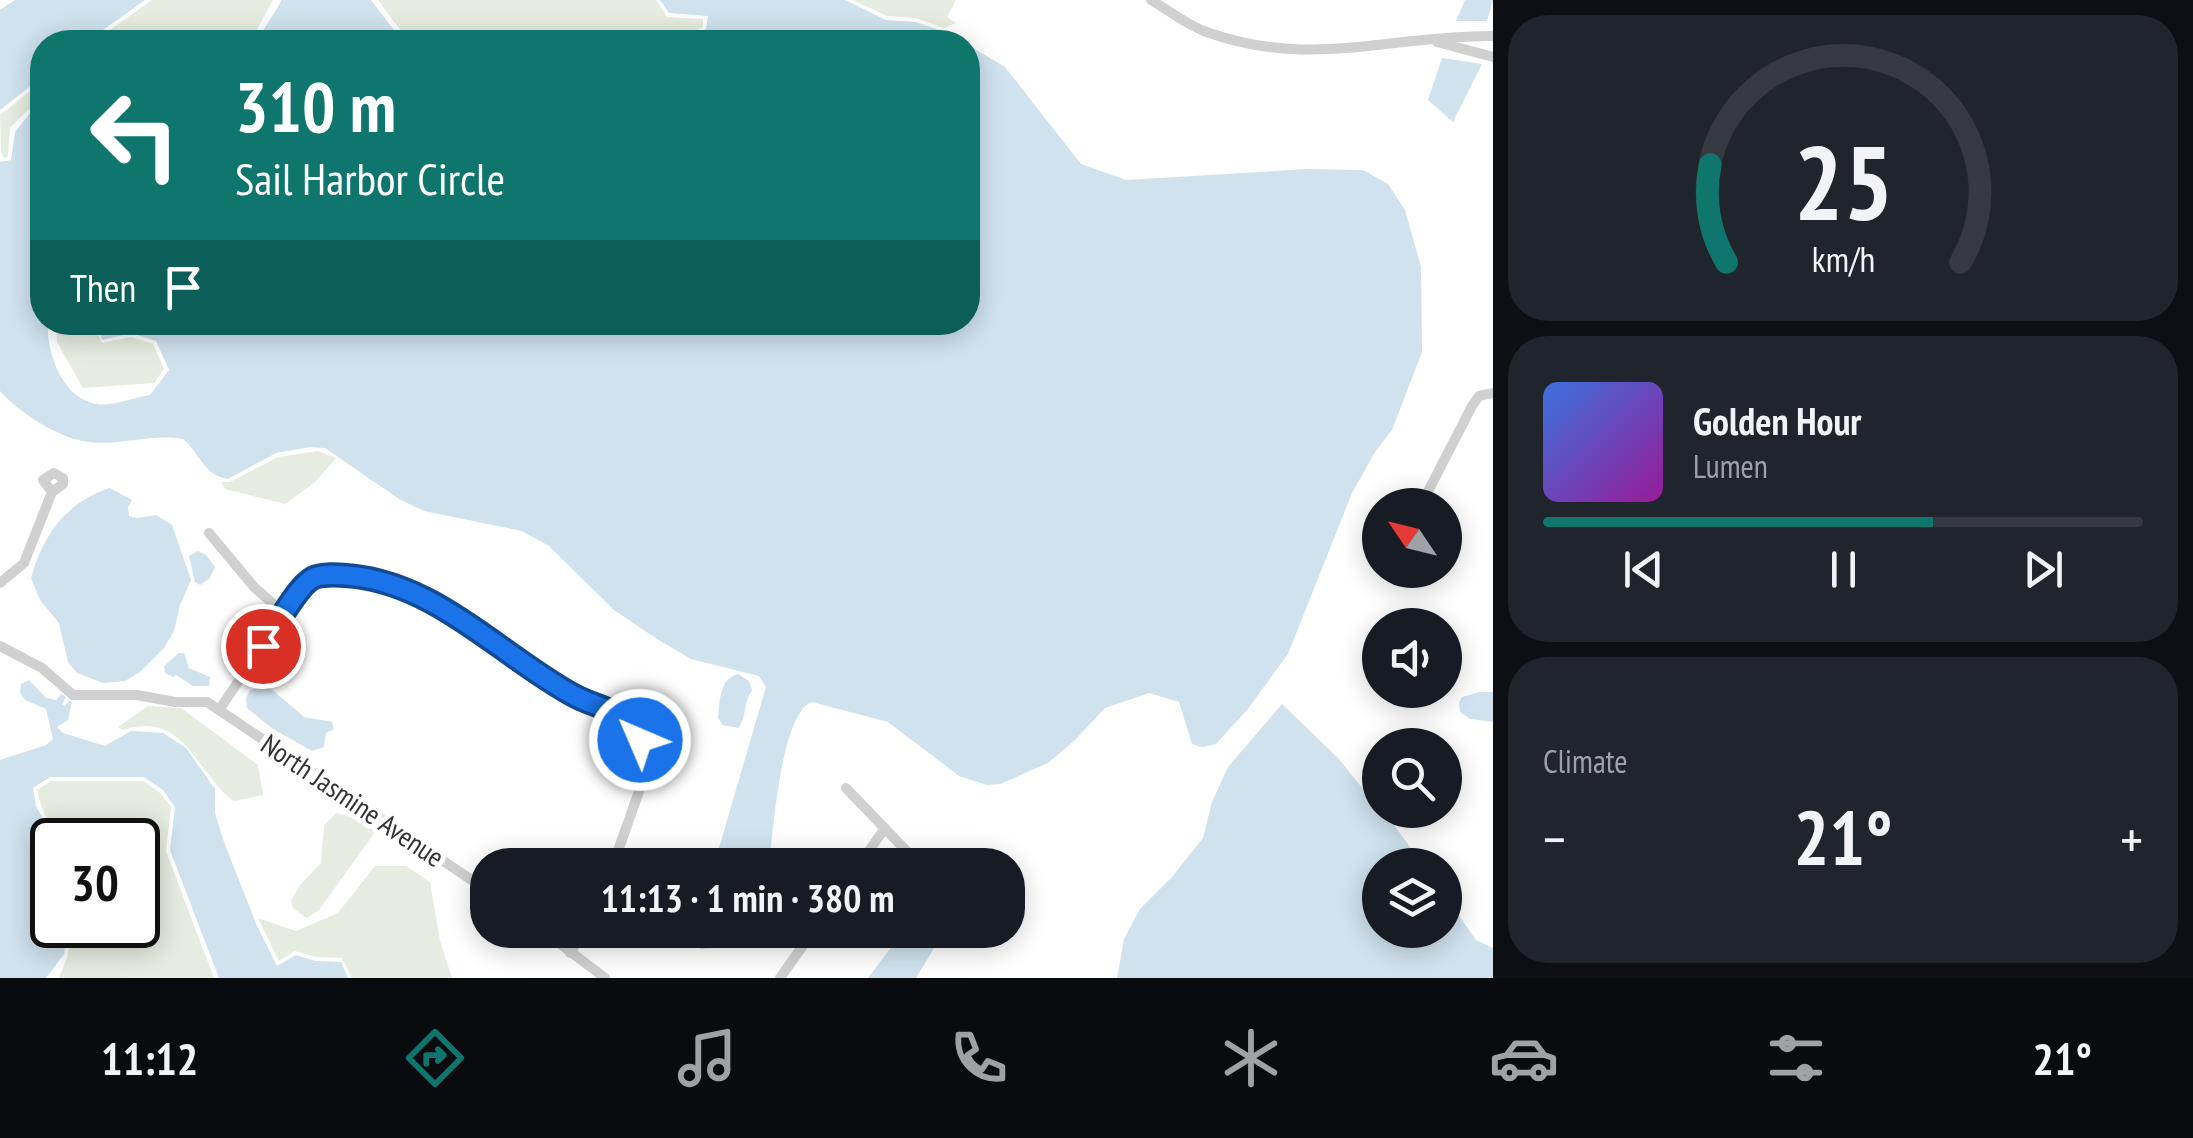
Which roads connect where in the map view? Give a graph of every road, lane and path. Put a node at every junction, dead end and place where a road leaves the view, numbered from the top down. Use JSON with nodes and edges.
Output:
{"nodes":[{"id":1,"x":1151,"y":0,"type":"edge"},
{"id":2,"x":1493,"y":36,"type":"edge"},
{"id":3,"x":1431,"y":40,"type":"junction"},
{"id":4,"x":1493,"y":57,"type":"edge"},
{"id":5,"x":1493,"y":393,"type":"edge"},
{"id":6,"x":1430,"y":488,"type":"edge"},
{"id":7,"x":52,"y":492,"type":"dead end"},
{"id":8,"x":209,"y":533,"type":"dead end"},
{"id":9,"x":0,"y":583,"type":"edge"},
{"id":10,"x":285,"y":614,"type":"junction"},
{"id":11,"x":0,"y":646,"type":"edge"},
{"id":12,"x":219,"y":710,"type":"junction"},
{"id":13,"x":846,"y":788,"type":"dead end"},
{"id":14,"x":885,"y":828,"type":"junction"},
{"id":15,"x":619,"y":848,"type":"edge"},
{"id":16,"x":871,"y":848,"type":"edge"},
{"id":17,"x":904,"y":848,"type":"edge"},
{"id":18,"x":470,"y":879,"type":"edge"},
{"id":19,"x":564,"y":948,"type":"edge"},
{"id":20,"x":573,"y":948,"type":"edge"},
{"id":21,"x":801,"y":948,"type":"edge"},
{"id":22,"x":570,"y":953,"type":"junction"},
{"id":23,"x":606,"y":978,"type":"edge"},
{"id":24,"x":780,"y":978,"type":"edge"}],
"edges":[{"from":1,"to":3,"type":"street"},
{"from":2,"to":3,"type":"street"},
{"from":3,"to":4,"type":"street"},
{"from":5,"to":6,"type":"street"},
{"from":7,"to":9,"type":"street"},
{"from":8,"to":10,"type":"street"},
{"from":10,"to":12,"type":"street"},
{"from":10,"to":15,"type":"street"},
{"from":11,"to":12,"type":"street"},
{"from":12,"to":18,"type":"street","name":"North Jasmine Avenue"},
{"from":13,"to":14,"type":"street"},
{"from":14,"to":16,"type":"street"},
{"from":14,"to":17,"type":"street"},
{"from":19,"to":22,"type":"street"},
{"from":20,"to":22,"type":"street"},
{"from":21,"to":24,"type":"street"},
{"from":22,"to":23,"type":"street"}]}
